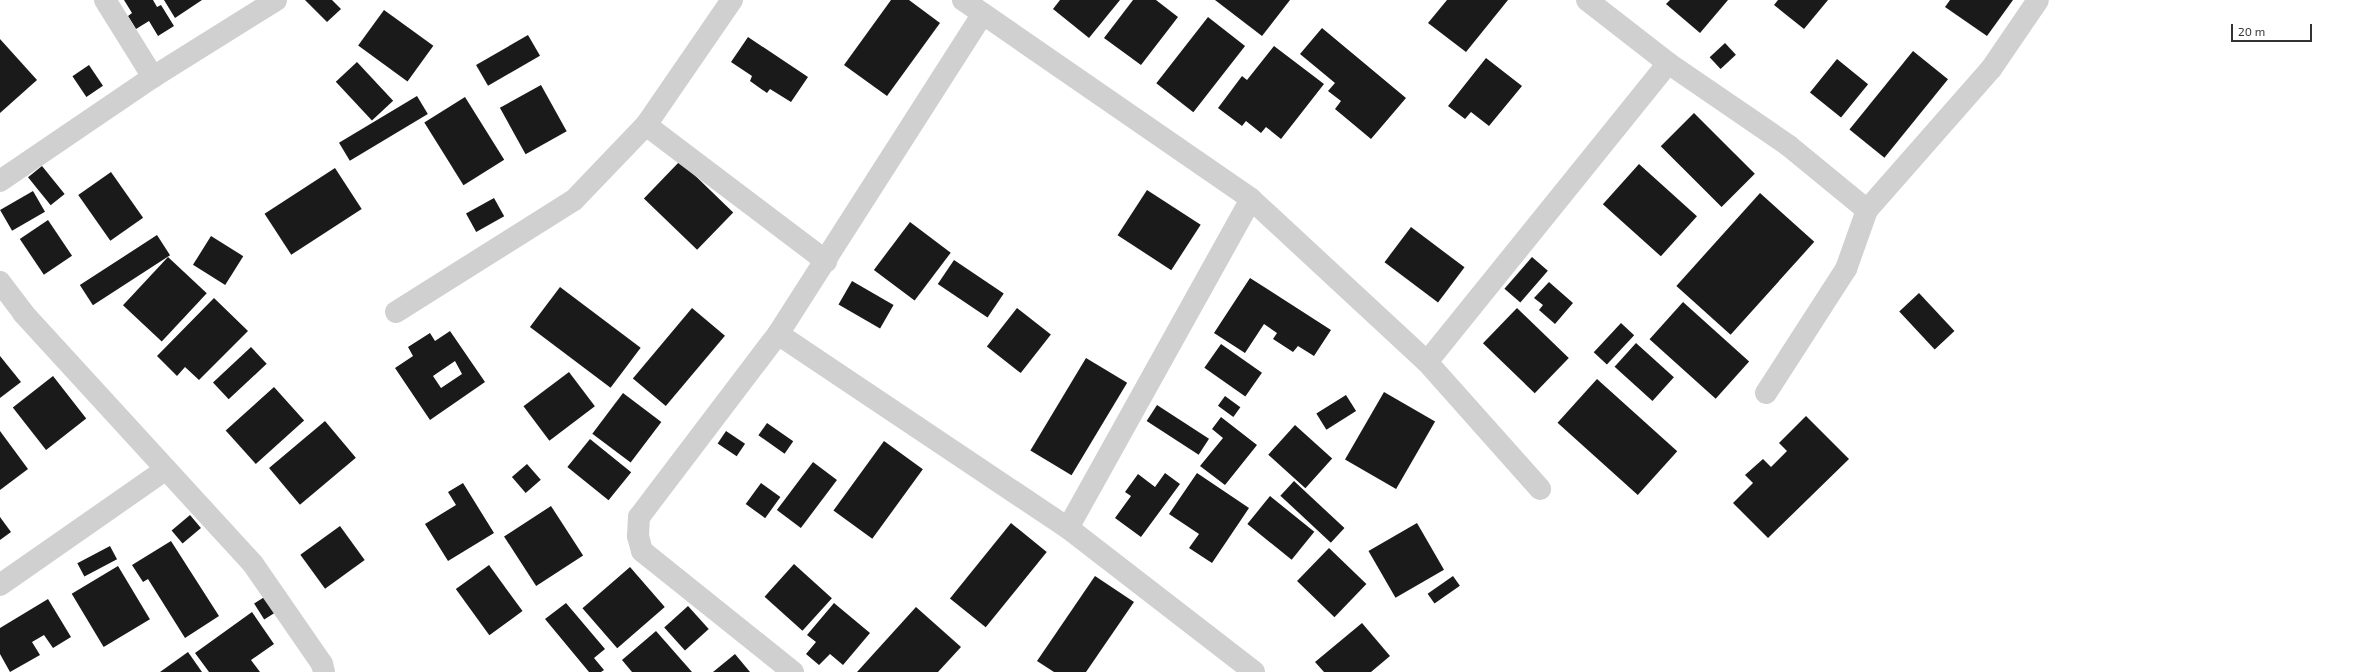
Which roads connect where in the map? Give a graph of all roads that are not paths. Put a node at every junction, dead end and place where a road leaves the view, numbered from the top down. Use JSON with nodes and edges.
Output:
{"nodes":[{"id":1,"x":106,"y":0,"type":"edge"},
{"id":2,"x":276,"y":0,"type":"edge"},
{"id":3,"x":732,"y":0,"type":"edge"},
{"id":4,"x":963,"y":0,"type":"edge"},
{"id":5,"x":1587,"y":0,"type":"edge"},
{"id":6,"x":2038,"y":0,"type":"edge"},
{"id":7,"x":983,"y":14,"type":"junction"},
{"id":8,"x":1668,"y":63,"type":"junction"},
{"id":9,"x":153,"y":77,"type":"junction"},
{"id":10,"x":646,"y":124,"type":"junction"},
{"id":11,"x":0,"y":181,"type":"edge"},
{"id":12,"x":1252,"y":199,"type":"junction"},
{"id":13,"x":1867,"y":210,"type":"junction"},
{"id":14,"x":826,"y":261,"type":"junction"},
{"id":15,"x":0,"y":282,"type":"edge"},
{"id":16,"x":396,"y":312,"type":"dead end"},
{"id":17,"x":778,"y":334,"type":"junction"},
{"id":18,"x":1427,"y":362,"type":"junction"},
{"id":19,"x":1766,"y":394,"type":"dead end"},
{"id":20,"x":165,"y":470,"type":"junction"},
{"id":21,"x":1540,"y":489,"type":"dead end"},
{"id":22,"x":1068,"y":528,"type":"junction"},
{"id":23,"x":0,"y":585,"type":"edge"},
{"id":24,"x":324,"y":672,"type":"edge"},
{"id":25,"x":793,"y":672,"type":"edge"},
{"id":26,"x":1254,"y":672,"type":"edge"}],
"edges":[{"from":1,"to":9,"type":"street"},
{"from":2,"to":9,"type":"street"},
{"from":3,"to":10,"type":"street"},
{"from":4,"to":7,"type":"street"},
{"from":5,"to":8,"type":"street"},
{"from":6,"to":13,"type":"street"},
{"from":7,"to":12,"type":"street"},
{"from":7,"to":14,"type":"street"},
{"from":8,"to":13,"type":"street"},
{"from":8,"to":18,"type":"street"},
{"from":9,"to":11,"type":"street"},
{"from":10,"to":14,"type":"street"},
{"from":10,"to":16,"type":"street"},
{"from":12,"to":18,"type":"street"},
{"from":12,"to":22,"type":"street"},
{"from":13,"to":19,"type":"street"},
{"from":14,"to":17,"type":"street"},
{"from":15,"to":20,"type":"street"},
{"from":17,"to":22,"type":"street"},
{"from":17,"to":25,"type":"street"},
{"from":18,"to":21,"type":"street"},
{"from":20,"to":23,"type":"street"},
{"from":20,"to":24,"type":"street"},
{"from":22,"to":26,"type":"street"}]}
